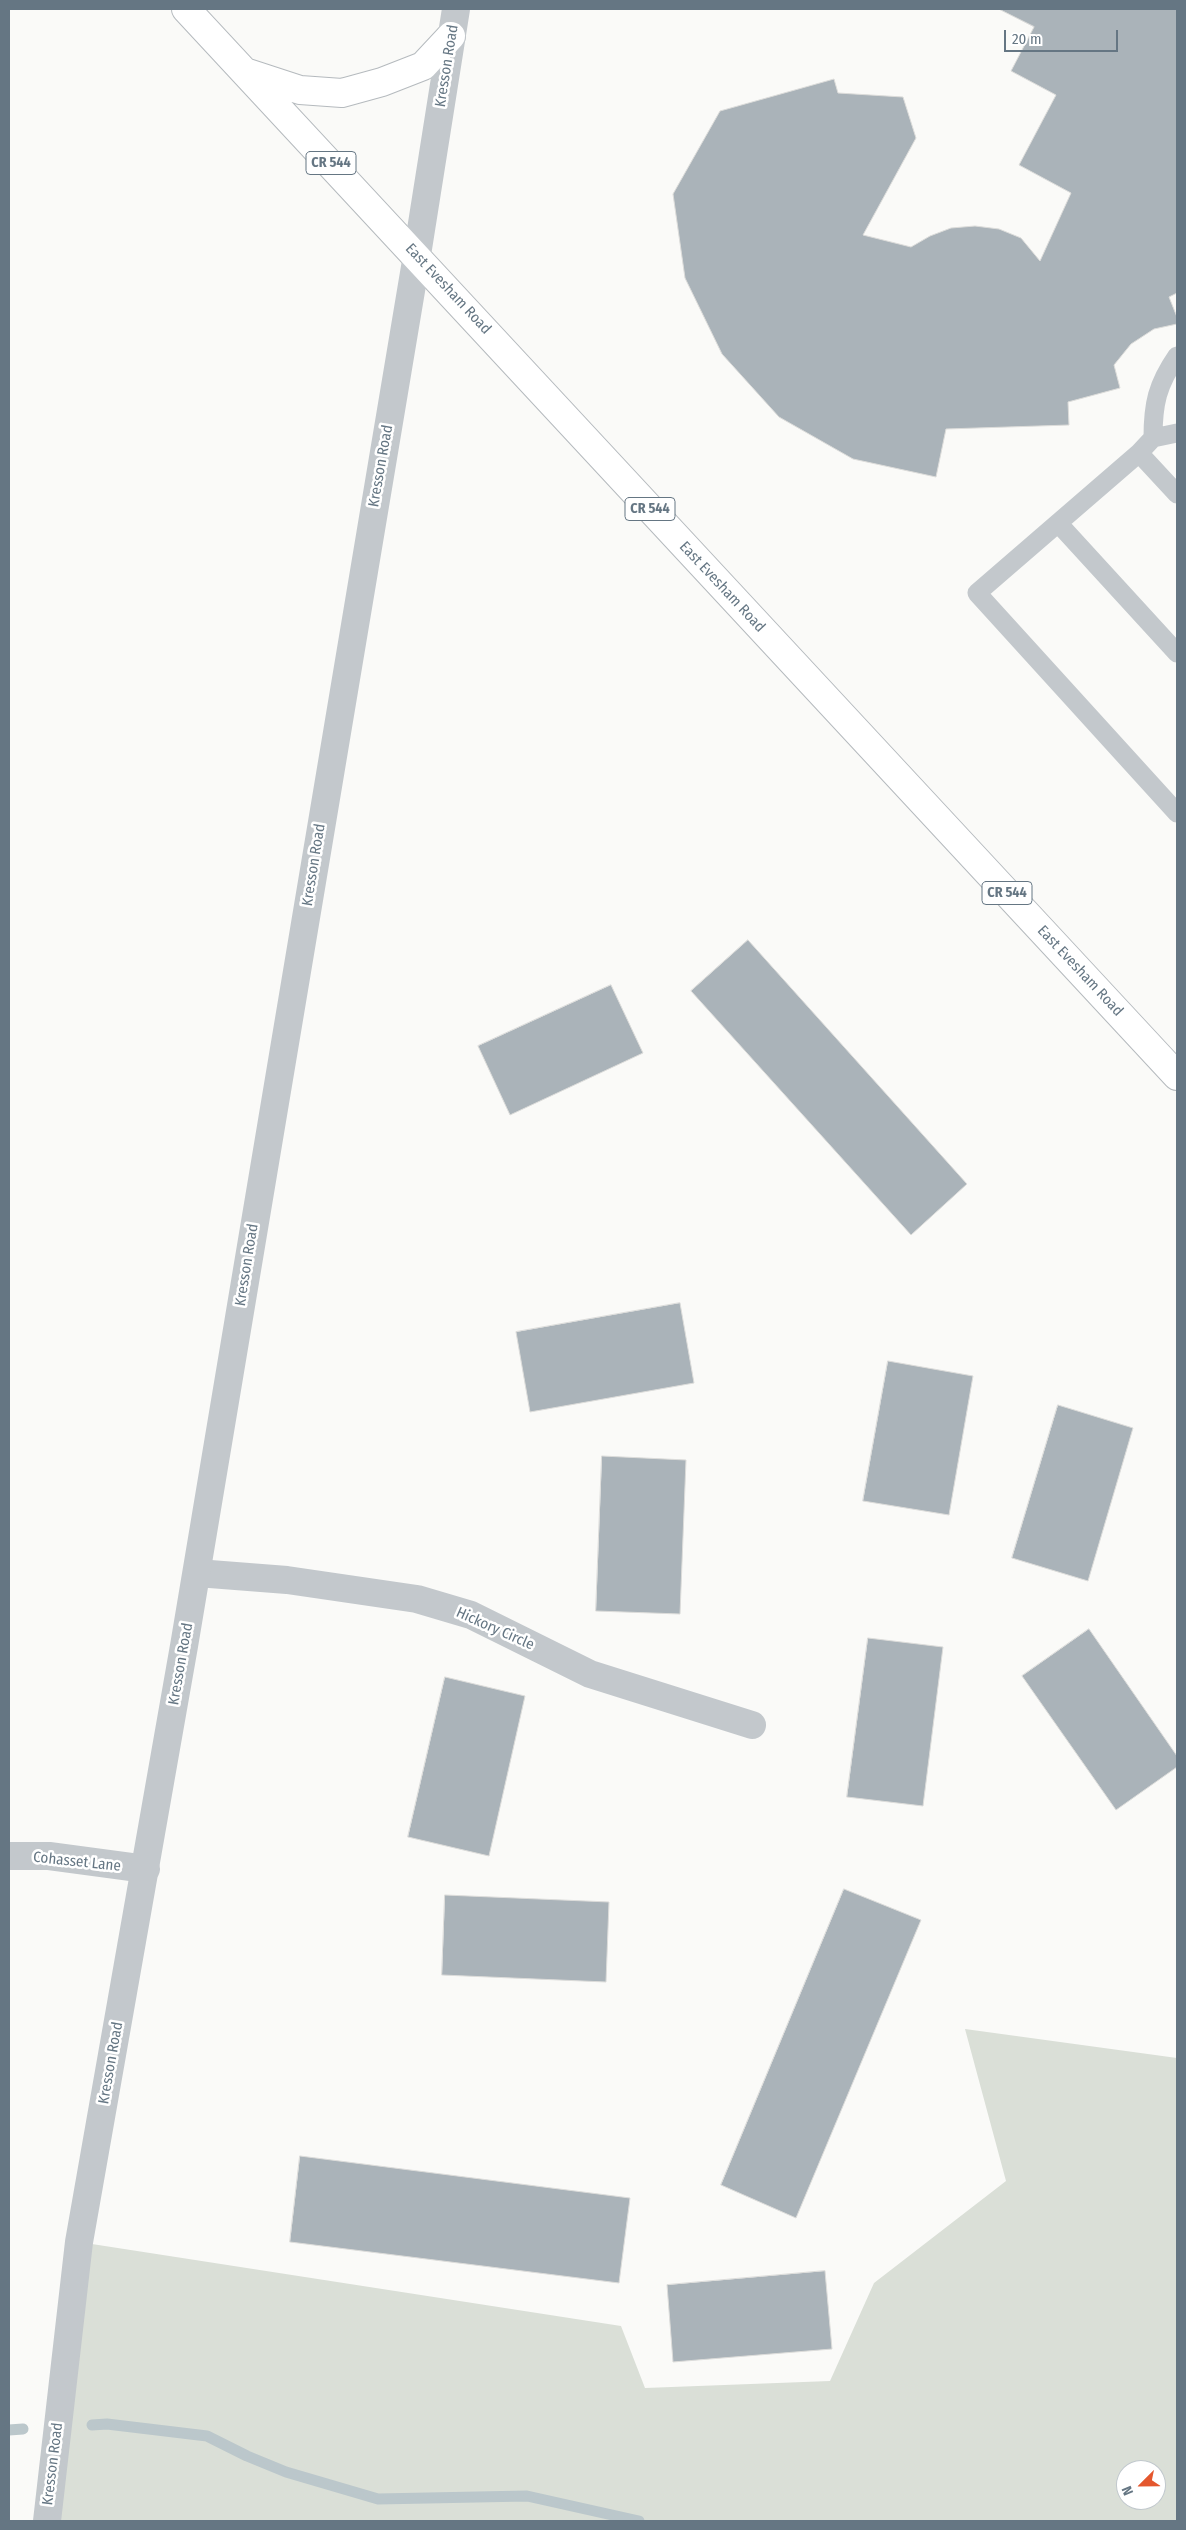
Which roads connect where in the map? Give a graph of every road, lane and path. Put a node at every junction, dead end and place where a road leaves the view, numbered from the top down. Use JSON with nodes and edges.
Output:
{"nodes":[{"id":1,"x":186,"y":9,"type":"edge"},
{"id":2,"x":456,"y":9,"type":"edge"},
{"id":3,"x":451,"y":36,"type":"junction"},
{"id":4,"x":245,"y":72,"type":"junction"},
{"id":5,"x":417,"y":255,"type":"junction"},
{"id":6,"x":1177,"y":356,"type":"edge"},
{"id":7,"x":1177,"y":433,"type":"edge"},
{"id":8,"x":1153,"y":438,"type":"junction"},
{"id":9,"x":1139,"y":453,"type":"junction"},
{"id":10,"x":1177,"y":494,"type":"edge"},
{"id":11,"x":1058,"y":523,"type":"junction"},
{"id":12,"x":1177,"y":653,"type":"edge"},
{"id":13,"x":1177,"y":813,"type":"edge"},
{"id":14,"x":1177,"y":1076,"type":"edge"},
{"id":15,"x":196,"y":1573,"type":"junction"},
{"id":16,"x":752,"y":1725,"type":"dead end"},
{"id":17,"x":9,"y":1856,"type":"edge"},
{"id":18,"x":146,"y":1869,"type":"junction"},
{"id":19,"x":47,"y":2521,"type":"edge"}],
"edges":[{"from":1,"to":4,"type":"main road","name":"East Evesham Road","number":"CR 544"},
{"from":2,"to":3,"type":"street","name":"Kresson Road"},
{"from":3,"to":4,"type":"main road"},
{"from":3,"to":5,"type":"street","name":"Kresson Road"},
{"from":4,"to":5,"type":"main road","name":"East Evesham Road","number":"CR 544"},
{"from":5,"to":14,"type":"main road","name":"East Evesham Road","number":"CR 544"},
{"from":5,"to":15,"type":"street","name":"Kresson Road"},
{"from":6,"to":8,"type":"lane"},
{"from":7,"to":8,"type":"lane"},
{"from":8,"to":9,"type":"lane"},
{"from":9,"to":10,"type":"lane"},
{"from":9,"to":11,"type":"lane"},
{"from":11,"to":12,"type":"lane"},
{"from":11,"to":13,"type":"lane"},
{"from":15,"to":16,"type":"street","name":"Hickory Circle"},
{"from":15,"to":18,"type":"street","name":"Kresson Road"},
{"from":17,"to":18,"type":"street","name":"Cohasset Lane"},
{"from":18,"to":19,"type":"street","name":"Kresson Road"}]}
